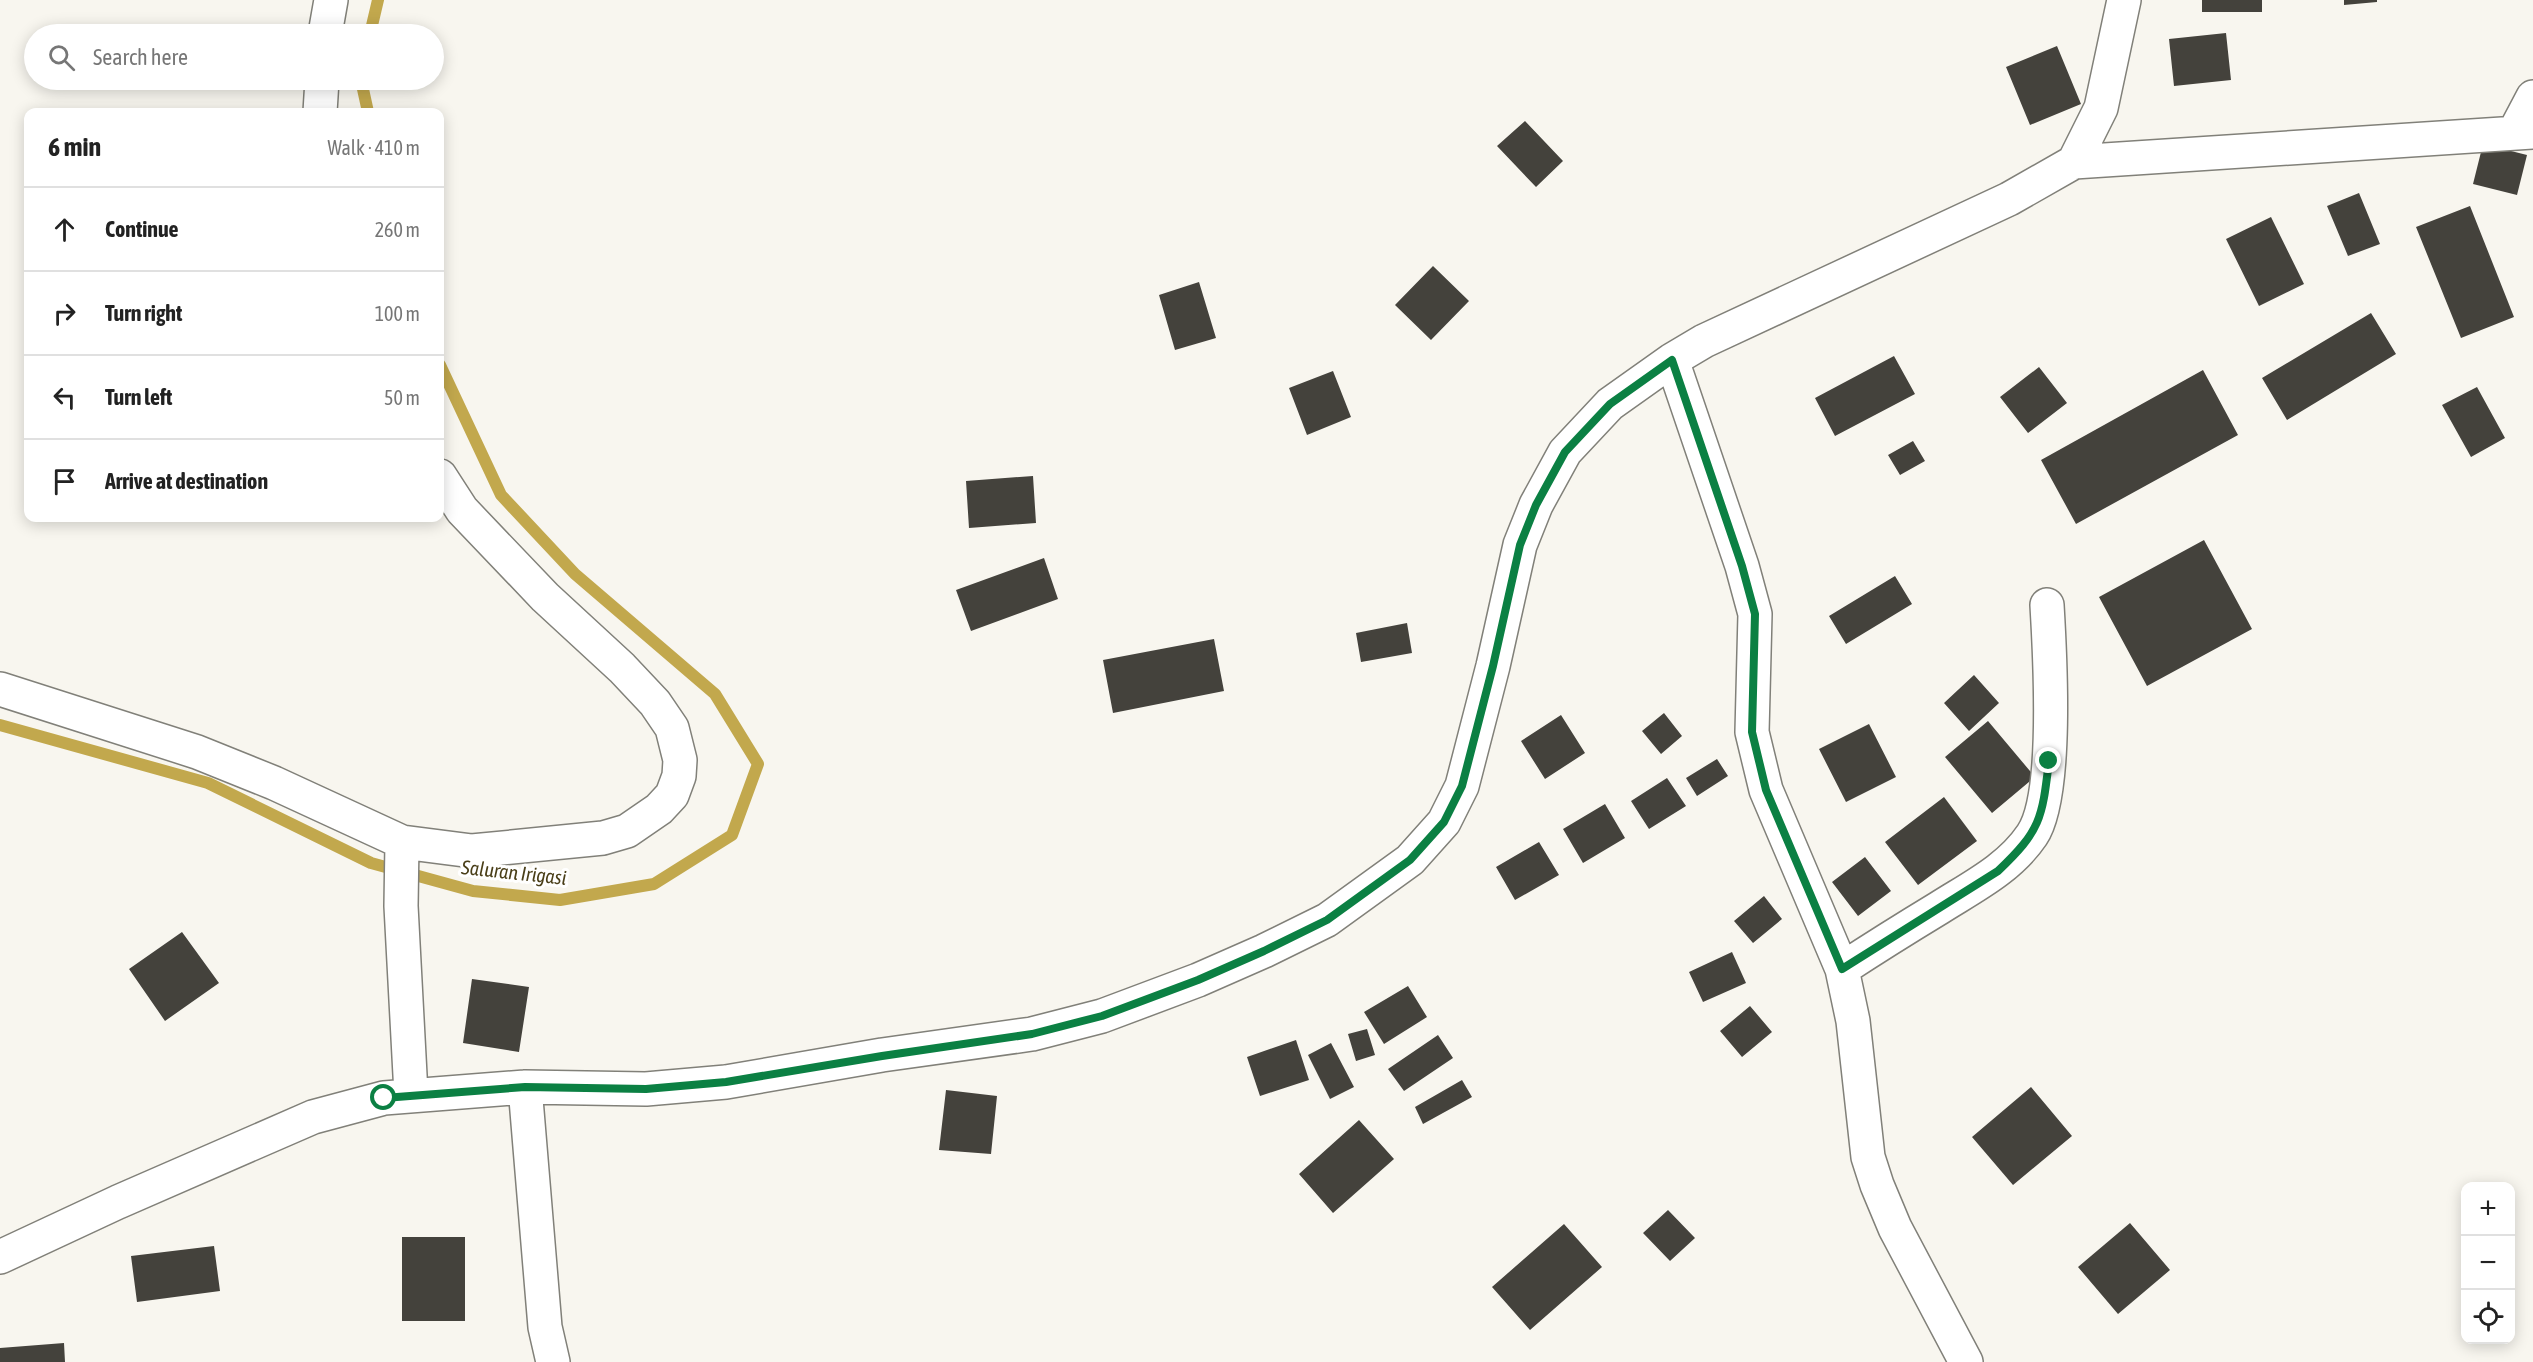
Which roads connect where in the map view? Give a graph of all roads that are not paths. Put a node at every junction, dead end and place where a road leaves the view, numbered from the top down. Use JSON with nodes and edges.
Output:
{"nodes":[{"id":1,"x":331,"y":0,"type":"edge"},
{"id":2,"x":2124,"y":0,"type":"edge"},
{"id":3,"x":327,"y":24,"type":"edge"},
{"id":4,"x":321,"y":90,"type":"edge"},
{"id":5,"x":2533,"y":97,"type":"edge"},
{"id":6,"x":320,"y":108,"type":"edge"},
{"id":7,"x":2523,"y":133,"type":"edge"},
{"id":8,"x":2074,"y":162,"type":"junction"},
{"id":9,"x":1672,"y":360,"type":"junction"},
{"id":10,"x":444,"y":482,"type":"edge"},
{"id":11,"x":2048,"y":605,"type":"dead end"},
{"id":12,"x":0,"y":689,"type":"edge"},
{"id":13,"x":401,"y":850,"type":"junction"},
{"id":14,"x":1842,"y":969,"type":"junction"},
{"id":15,"x":525,"y":1087,"type":"junction"},
{"id":16,"x":411,"y":1094,"type":"junction"},
{"id":17,"x":0,"y":1257,"type":"edge"},
{"id":18,"x":553,"y":1362,"type":"edge"},
{"id":19,"x":1966,"y":1362,"type":"edge"}],
"edges":[{"from":1,"to":3,"type":"street"},
{"from":2,"to":8,"type":"street"},
{"from":4,"to":6,"type":"street"},
{"from":5,"to":7,"type":"street"},
{"from":7,"to":8,"type":"street"},
{"from":8,"to":9,"type":"street"},
{"from":9,"to":14,"type":"street"},
{"from":9,"to":15,"type":"street"},
{"from":10,"to":13,"type":"street"},
{"from":11,"to":14,"type":"street"},
{"from":12,"to":13,"type":"street"},
{"from":13,"to":16,"type":"street"},
{"from":14,"to":19,"type":"street"},
{"from":15,"to":16,"type":"street"},
{"from":15,"to":18,"type":"street"},
{"from":16,"to":17,"type":"street"}]}
